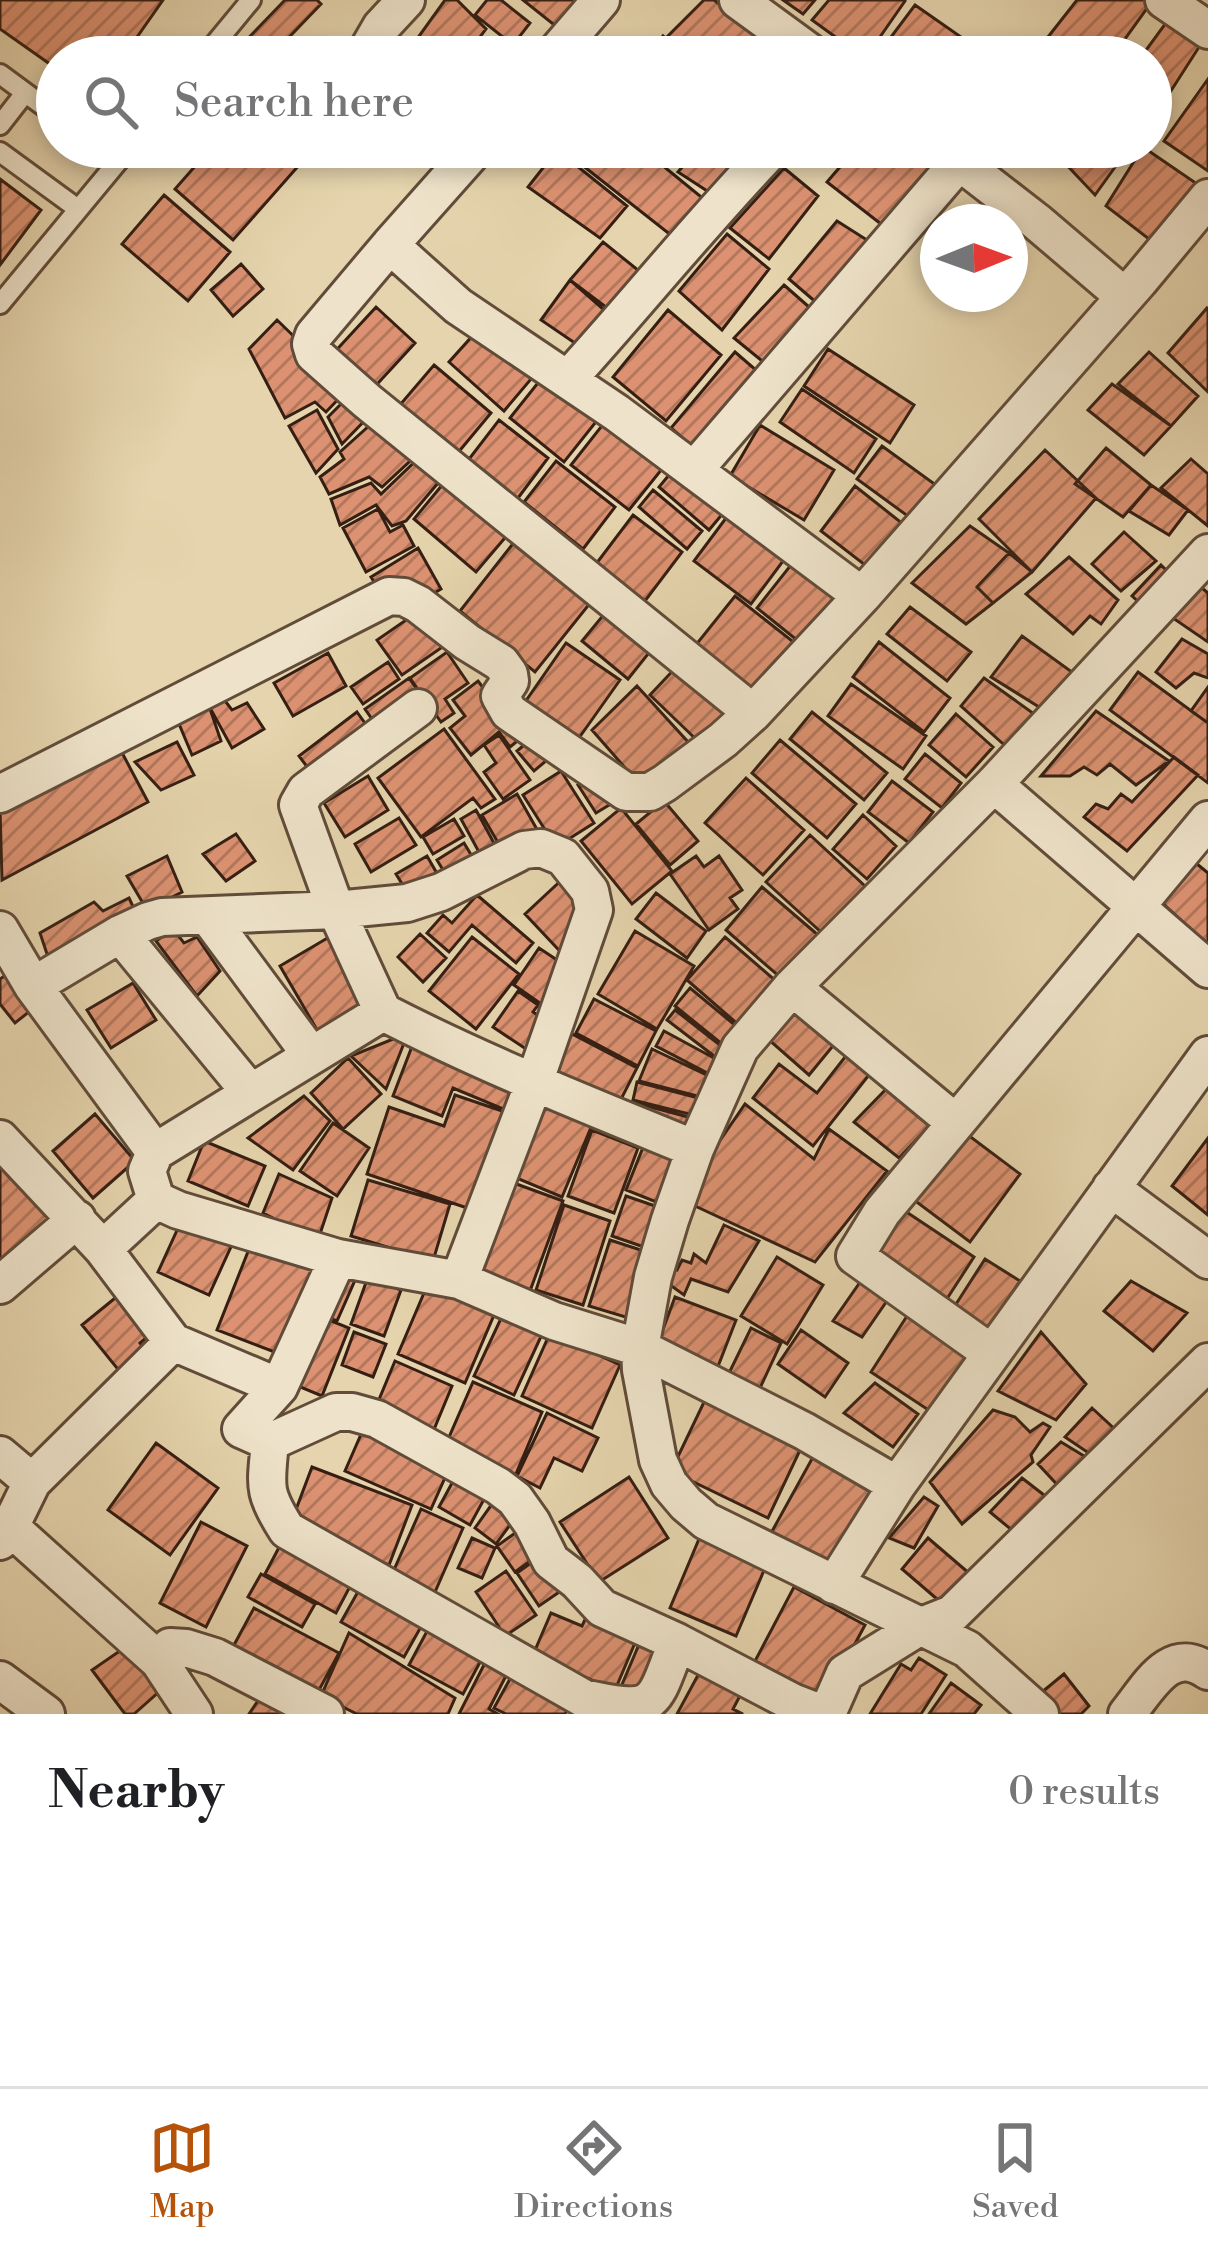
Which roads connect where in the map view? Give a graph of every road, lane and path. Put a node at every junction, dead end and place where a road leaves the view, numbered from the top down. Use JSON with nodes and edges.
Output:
{"nodes":[{"id":1,"x":251,"y":0,"type":"edge"},
{"id":2,"x":406,"y":0,"type":"edge"},
{"id":3,"x":601,"y":0,"type":"edge"},
{"id":4,"x":738,"y":0,"type":"edge"},
{"id":5,"x":1170,"y":2,"type":"edge"},
{"id":6,"x":1208,"y":30,"type":"edge"},
{"id":7,"x":221,"y":36,"type":"edge"},
{"id":8,"x":376,"y":36,"type":"edge"},
{"id":9,"x":571,"y":36,"type":"edge"},
{"id":10,"x":788,"y":36,"type":"edge"},
{"id":11,"x":0,"y":74,"type":"edge"},
{"id":12,"x":25,"y":93,"type":"junction"},
{"id":13,"x":36,"y":101,"type":"edge"},
{"id":14,"x":0,"y":125,"type":"edge"},
{"id":15,"x":0,"y":152,"type":"edge"},
{"id":16,"x":112,"y":168,"type":"edge"},
{"id":17,"x":458,"y":168,"type":"edge"},
{"id":18,"x":754,"y":168,"type":"edge"},
{"id":19,"x":939,"y":168,"type":"edge"},
{"id":20,"x":966,"y":168,"type":"edge"},
{"id":21,"x":1208,"y":198,"type":"edge"},
{"id":22,"x":78,"y":209,"type":"junction"},
{"id":23,"x":390,"y":245,"type":"junction"},
{"id":24,"x":1125,"y":297,"type":"junction"},
{"id":25,"x":0,"y":304,"type":"edge"},
{"id":26,"x":568,"y":380,"type":"junction"},
{"id":27,"x":695,"y":470,"type":"junction"},
{"id":28,"x":1206,"y":558,"type":"edge"},
{"id":29,"x":862,"y":596,"type":"junction"},
{"id":30,"x":418,"y":708,"type":"dead end"},
{"id":31,"x":752,"y":713,"type":"junction"},
{"id":32,"x":994,"y":784,"type":"junction"},
{"id":33,"x":0,"y":794,"type":"edge"},
{"id":34,"x":1208,"y":820,"type":"edge"},
{"id":35,"x":1134,"y":908,"type":"junction"},
{"id":36,"x":336,"y":910,"type":"junction"},
{"id":37,"x":208,"y":916,"type":"junction"},
{"id":38,"x":0,"y":930,"type":"edge"},
{"id":39,"x":120,"y":934,"type":"junction"},
{"id":40,"x":1208,"y":969,"type":"edge"},
{"id":41,"x":33,"y":986,"type":"junction"},
{"id":42,"x":792,"y":987,"type":"junction"},
{"id":43,"x":383,"y":1012,"type":"junction"},
{"id":44,"x":310,"y":1054,"type":"junction"},
{"id":45,"x":1208,"y":1055,"type":"edge"},
{"id":46,"x":534,"y":1083,"type":"junction"},
{"id":47,"x":250,"y":1092,"type":"junction"},
{"id":48,"x":956,"y":1123,"type":"junction"},
{"id":49,"x":0,"y":1139,"type":"edge"},
{"id":50,"x":695,"y":1150,"type":"junction"},
{"id":51,"x":155,"y":1152,"type":"junction"},
{"id":52,"x":1111,"y":1188,"type":"junction"},
{"id":53,"x":155,"y":1200,"type":"junction"},
{"id":54,"x":77,"y":1219,"type":"junction"},
{"id":55,"x":103,"y":1249,"type":"junction"},
{"id":56,"x":338,"y":1258,"type":"junction"},
{"id":57,"x":1208,"y":1260,"type":"edge"},
{"id":58,"x":459,"y":1280,"type":"junction"},
{"id":59,"x":0,"y":1285,"type":"edge"},
{"id":60,"x":173,"y":1342,"type":"junction"},
{"id":61,"x":640,"y":1348,"type":"junction"},
{"id":62,"x":991,"y":1353,"type":"junction"},
{"id":63,"x":1208,"y":1362,"type":"edge"},
{"id":64,"x":279,"y":1387,"type":"junction"},
{"id":65,"x":269,"y":1442,"type":"junction"},
{"id":66,"x":0,"y":1455,"type":"edge"},
{"id":67,"x":32,"y":1482,"type":"junction"},
{"id":68,"x":897,"y":1486,"type":"junction"},
{"id":69,"x":5,"y":1534,"type":"edge"},
{"id":70,"x":834,"y":1585,"type":"junction"},
{"id":71,"x":920,"y":1628,"type":"junction"},
{"id":72,"x":676,"y":1642,"type":"junction"},
{"id":73,"x":159,"y":1661,"type":"junction"},
{"id":74,"x":1208,"y":1671,"type":"edge"},
{"id":75,"x":0,"y":1680,"type":"edge"},
{"id":76,"x":579,"y":1706,"type":"edge"},
{"id":77,"x":46,"y":1714,"type":"edge"},
{"id":78,"x":194,"y":1714,"type":"edge"},
{"id":79,"x":325,"y":1714,"type":"edge"},
{"id":80,"x":825,"y":1714,"type":"edge"},
{"id":81,"x":1040,"y":1714,"type":"edge"},
{"id":82,"x":1127,"y":1714,"type":"edge"}],
"edges":[{"from":1,"to":7,"type":"lane"},
{"from":2,"to":8,"type":"street"},
{"from":3,"to":9,"type":"street"},
{"from":4,"to":10,"type":"street"},
{"from":5,"to":6,"type":"street"},
{"from":11,"to":12,"type":"lane"},
{"from":12,"to":13,"type":"lane"},
{"from":12,"to":14,"type":"lane"},
{"from":15,"to":22,"type":"lane"},
{"from":16,"to":22,"type":"lane"},
{"from":17,"to":23,"type":"street"},
{"from":18,"to":26,"type":"street"},
{"from":19,"to":27,"type":"street"},
{"from":20,"to":24,"type":"street"},
{"from":21,"to":24,"type":"street"},
{"from":22,"to":25,"type":"lane"},
{"from":23,"to":26,"type":"street"},
{"from":23,"to":31,"type":"street"},
{"from":24,"to":29,"type":"street"},
{"from":26,"to":27,"type":"street"},
{"from":27,"to":29,"type":"street"},
{"from":28,"to":32,"type":"street"},
{"from":29,"to":31,"type":"street"},
{"from":30,"to":36,"type":"street"},
{"from":31,"to":33,"type":"street"},
{"from":32,"to":35,"type":"street"},
{"from":32,"to":42,"type":"street"},
{"from":34,"to":35,"type":"street"},
{"from":35,"to":40,"type":"street"},
{"from":35,"to":48,"type":"street"},
{"from":36,"to":37,"type":"street"},
{"from":36,"to":43,"type":"street"},
{"from":36,"to":46,"type":"street"},
{"from":37,"to":39,"type":"street"},
{"from":37,"to":44,"type":"street"},
{"from":38,"to":41,"type":"street"},
{"from":39,"to":41,"type":"street"},
{"from":39,"to":47,"type":"street"},
{"from":41,"to":51,"type":"street"},
{"from":42,"to":48,"type":"street"},
{"from":42,"to":50,"type":"street"},
{"from":43,"to":44,"type":"street"},
{"from":43,"to":46,"type":"street"},
{"from":44,"to":47,"type":"street"},
{"from":45,"to":52,"type":"street"},
{"from":46,"to":50,"type":"street"},
{"from":46,"to":58,"type":"street"},
{"from":47,"to":51,"type":"street"},
{"from":48,"to":62,"type":"street"},
{"from":49,"to":54,"type":"street"},
{"from":50,"to":61,"type":"street"},
{"from":51,"to":53,"type":"street"},
{"from":52,"to":57,"type":"street"},
{"from":52,"to":62,"type":"street"},
{"from":53,"to":55,"type":"street"},
{"from":53,"to":56,"type":"street"},
{"from":54,"to":55,"type":"street"},
{"from":54,"to":59,"type":"street"},
{"from":55,"to":60,"type":"street"},
{"from":56,"to":58,"type":"street"},
{"from":56,"to":64,"type":"street"},
{"from":58,"to":61,"type":"street"},
{"from":60,"to":64,"type":"street"},
{"from":60,"to":67,"type":"street"},
{"from":61,"to":68,"type":"street"},
{"from":61,"to":70,"type":"street"},
{"from":62,"to":68,"type":"street"},
{"from":63,"to":71,"type":"street"},
{"from":64,"to":65,"type":"street"},
{"from":65,"to":72,"type":"street"},
{"from":65,"to":76,"type":"street"},
{"from":66,"to":67,"type":"street"},
{"from":67,"to":69,"type":"street"},
{"from":68,"to":70,"type":"street"},
{"from":69,"to":73,"type":"street"},
{"from":70,"to":71,"type":"street"},
{"from":71,"to":80,"type":"street"},
{"from":71,"to":81,"type":"street"},
{"from":72,"to":76,"type":"street"},
{"from":72,"to":80,"type":"street"},
{"from":73,"to":78,"type":"street"},
{"from":73,"to":79,"type":"street"},
{"from":74,"to":82,"type":"street"},
{"from":75,"to":77,"type":"street"}]}
